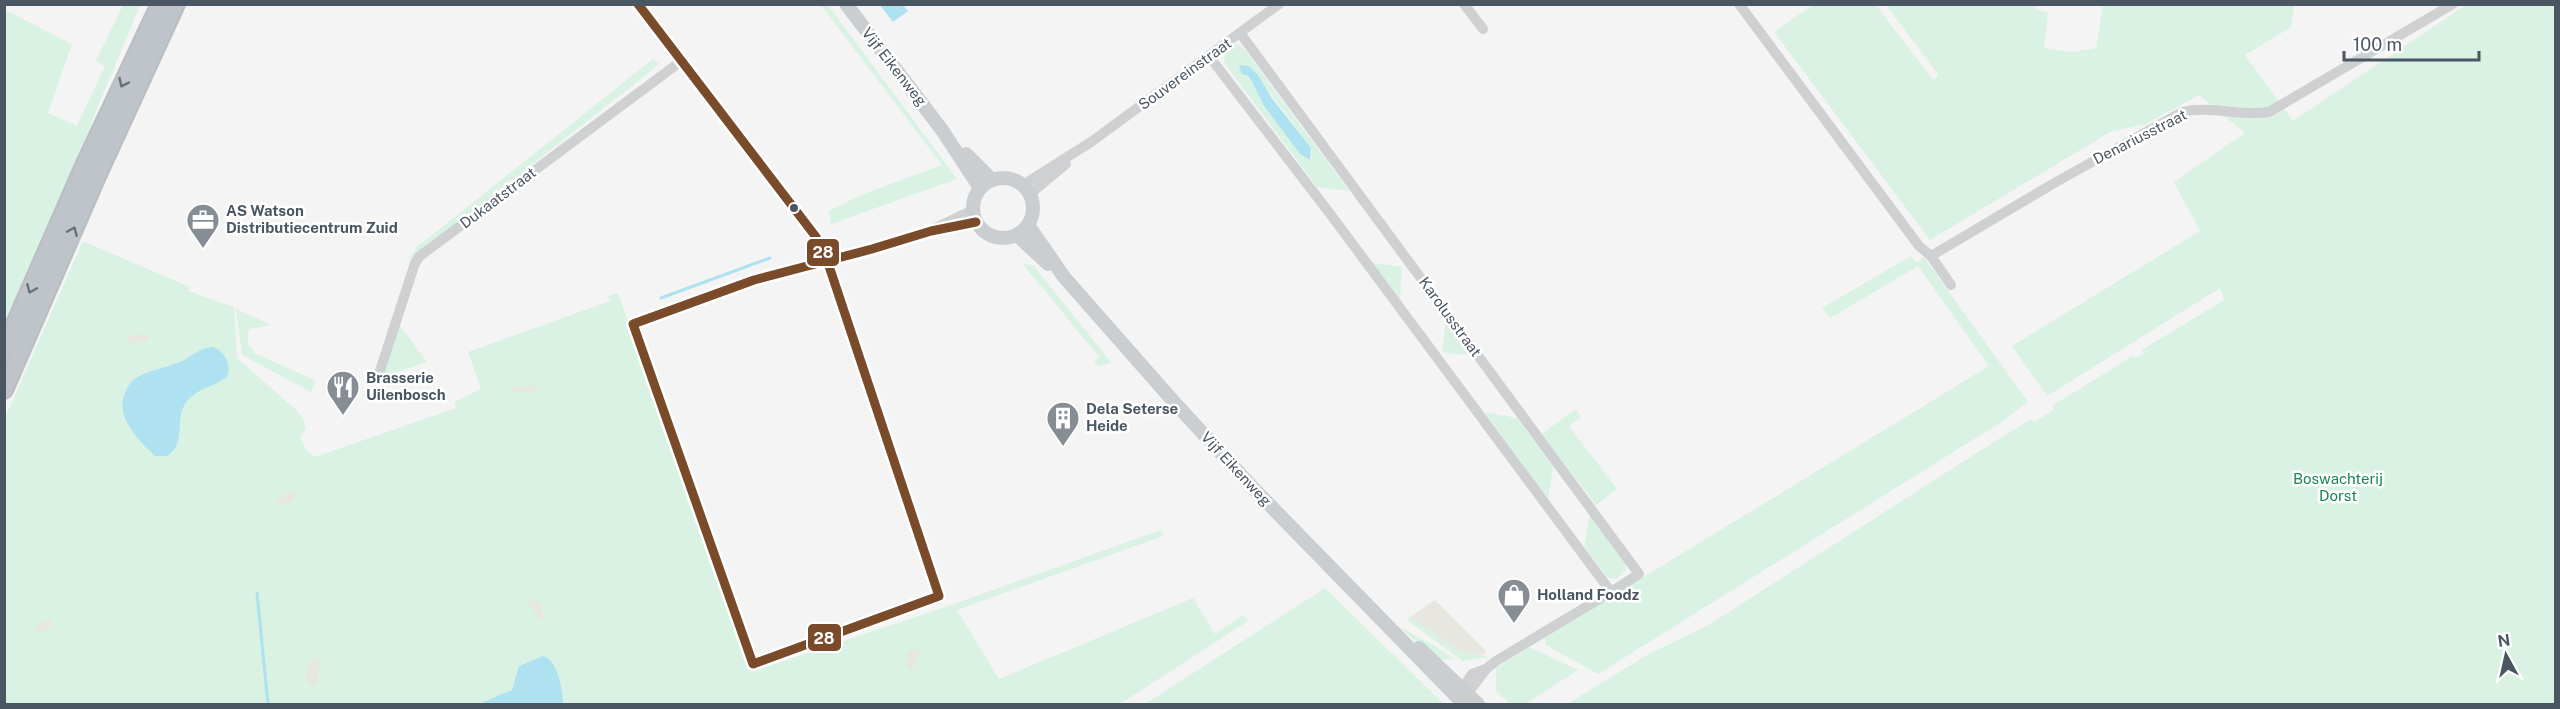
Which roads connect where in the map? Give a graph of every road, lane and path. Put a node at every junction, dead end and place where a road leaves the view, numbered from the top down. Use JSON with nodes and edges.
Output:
{"nodes":[{"id":1,"x":155,"y":4,"type":"edge"},
{"id":2,"x":160,"y":4,"type":"edge"},
{"id":3,"x":176,"y":4,"type":"edge"},
{"id":4,"x":184,"y":4,"type":"edge"},
{"id":5,"x":638,"y":4,"type":"edge"},
{"id":6,"x":846,"y":4,"type":"edge"},
{"id":7,"x":1279,"y":4,"type":"edge"},
{"id":8,"x":1464,"y":4,"type":"edge"},
{"id":9,"x":1739,"y":4,"type":"edge"},
{"id":10,"x":2452,"y":4,"type":"edge"},
{"id":11,"x":148,"y":30,"type":"junction"},
{"id":12,"x":1483,"y":30,"type":"dead end"},
{"id":13,"x":1240,"y":33,"type":"junction"},
{"id":14,"x":155,"y":47,"type":"junction"},
{"id":15,"x":1209,"y":56,"type":"junction"},
{"id":16,"x":680,"y":62,"type":"junction"},
{"id":17,"x":986,"y":184,"type":"junction"},
{"id":18,"x":1027,"y":189,"type":"junction"},
{"id":19,"x":975,"y":216,"type":"junction"},
{"id":20,"x":1028,"y":225,"type":"junction"},
{"id":21,"x":1017,"y":235,"type":"junction"},
{"id":22,"x":1931,"y":256,"type":"junction"},
{"id":23,"x":826,"y":260,"type":"junction"},
{"id":24,"x":1064,"y":277,"type":"junction"},
{"id":25,"x":1951,"y":285,"type":"dead end"},
{"id":26,"x":4,"y":349,"type":"edge"},
{"id":27,"x":377,"y":380,"type":"dead end"},
{"id":28,"x":4,"y":390,"type":"edge"},
{"id":29,"x":1611,"y":592,"type":"junction"},
{"id":30,"x":1463,"y":696,"type":"edge"},
{"id":31,"x":1478,"y":705,"type":"edge"}],
"edges":[{"from":1,"to":11,"type":"highway"},
{"from":2,"to":11,"type":"highway"},
{"from":3,"to":14,"type":"highway"},
{"from":4,"to":14,"type":"highway"},
{"from":5,"to":16,"type":"street"},
{"from":6,"to":17,"type":"main road","name":"Vijf Eikenweg"},
{"from":7,"to":13,"type":"street","name":"Souvereinstraat"},
{"from":8,"to":12,"type":"street"},
{"from":9,"to":22,"type":"street"},
{"from":10,"to":22,"type":"street","name":"Denariusstraat"},
{"from":11,"to":26,"type":"highway","one_way":true},
{"from":13,"to":15,"type":"street","name":"Souvereinstraat"},
{"from":13,"to":29,"type":"street","name":"Karolusstraat"},
{"from":28,"to":14,"type":"highway","one_way":true},
{"from":15,"to":18,"type":"street","name":"Souvereinstraat"},
{"from":15,"to":29,"type":"street"},
{"from":16,"to":23,"type":"street"},
{"from":16,"to":27,"type":"street","name":"Dukaatstraat"},
{"from":17,"to":18,"type":"main road"},
{"from":17,"to":19,"type":"main road"},
{"from":18,"to":20,"type":"main road"},
{"from":19,"to":21,"type":"main road"},
{"from":19,"to":23,"type":"street"},
{"from":20,"to":21,"type":"main road"},
{"from":20,"to":24,"type":"main road","name":"Vijf Eikenweg"},
{"from":21,"to":24,"type":"main road","name":"Vijf Eikenweg"},
{"from":22,"to":25,"type":"street"},
{"from":23,"to":23,"type":"street"},
{"from":24,"to":30,"type":"main road","name":"Vijf Eikenweg"},
{"from":29,"to":30,"type":"street","name":"Karolusstraat"},
{"from":30,"to":31,"type":"main road","name":"Vijf Eikenweg"}]}
